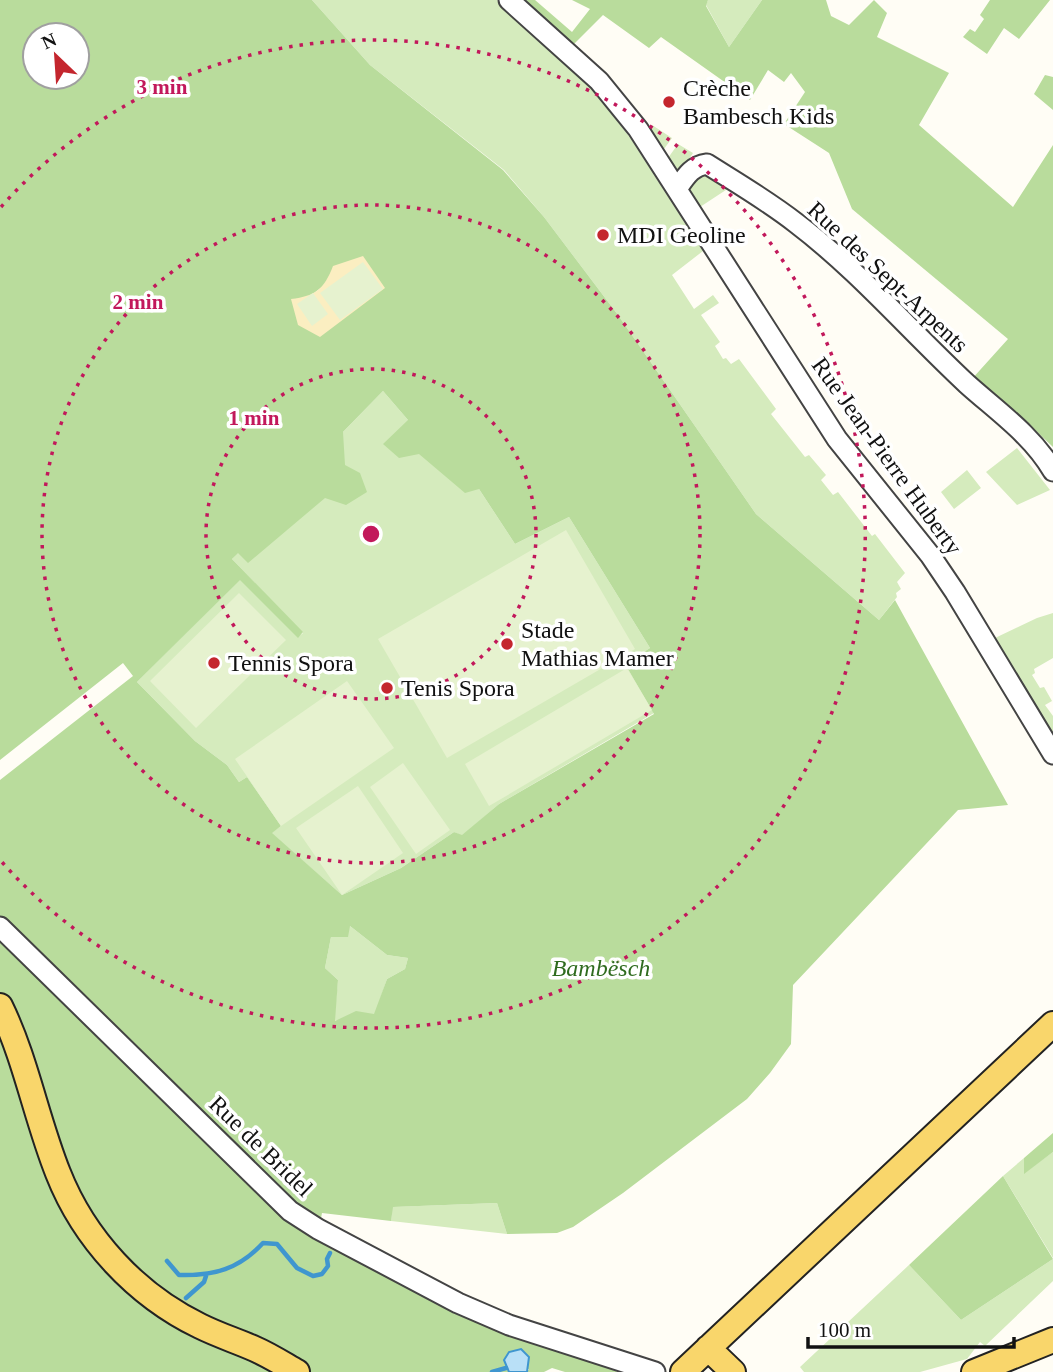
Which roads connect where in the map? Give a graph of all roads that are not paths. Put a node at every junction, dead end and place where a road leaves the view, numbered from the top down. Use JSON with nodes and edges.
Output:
{"nodes":[{"id":1,"x":509,"y":0,"type":"edge"},
{"id":2,"x":677,"y":189,"type":"junction"},
{"id":3,"x":1053,"y":471,"type":"edge"},
{"id":4,"x":1053,"y":754,"type":"edge"},
{"id":5,"x":0,"y":927,"type":"edge"},
{"id":6,"x":0,"y":1006,"type":"edge"},
{"id":7,"x":1053,"y":1024,"type":"edge"},
{"id":8,"x":1053,"y":1340,"type":"edge"},
{"id":9,"x":696,"y":1364,"type":"edge"},
{"id":10,"x":297,"y":1372,"type":"edge"},
{"id":11,"x":655,"y":1372,"type":"edge"},
{"id":12,"x":733,"y":1372,"type":"edge"},
{"id":13,"x":974,"y":1372,"type":"edge"}],
"edges":[{"from":1,"to":2,"type":"street"},
{"from":2,"to":3,"type":"street","name":"Rue des Sept-Arpents"},
{"from":2,"to":4,"type":"street","name":"Rue Jean-Pierre Huberty"},
{"from":5,"to":11,"type":"street","name":"Rue de Bridel"},
{"from":6,"to":10,"type":"main road"},
{"from":7,"to":9,"type":"main road"},
{"from":8,"to":13,"type":"main road"},
{"from":9,"to":12,"type":"main road"}]}
